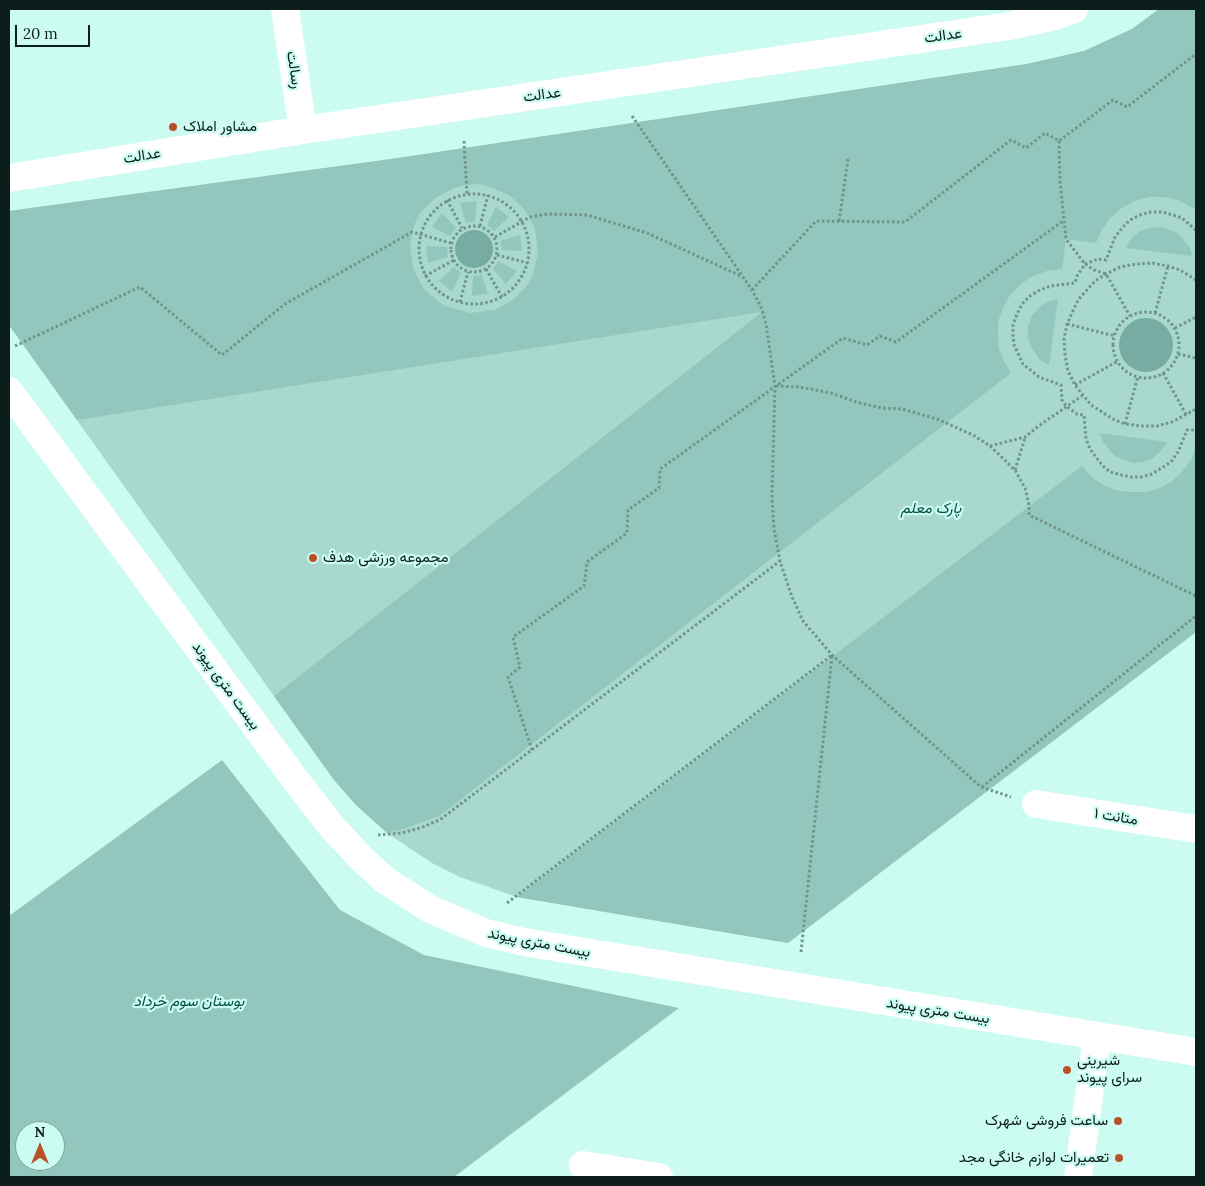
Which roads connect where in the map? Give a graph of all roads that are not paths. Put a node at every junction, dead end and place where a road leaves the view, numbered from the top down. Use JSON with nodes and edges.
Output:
{"nodes":[{"id":1,"x":285,"y":9,"type":"edge"},
{"id":2,"x":1074,"y":9,"type":"edge"},
{"id":3,"x":303,"y":130,"type":"junction"},
{"id":4,"x":9,"y":178,"type":"edge"},
{"id":5,"x":9,"y":391,"type":"edge"},
{"id":6,"x":1036,"y":804,"type":"road end"},
{"id":7,"x":1196,"y":829,"type":"edge"},
{"id":8,"x":1097,"y":1037,"type":"junction"},
{"id":9,"x":1196,"y":1052,"type":"edge"},
{"id":10,"x":583,"y":1165,"type":"dead end"},
{"id":11,"x":659,"y":1177,"type":"edge"},
{"id":12,"x":1078,"y":1177,"type":"edge"}],
"edges":[{"from":1,"to":3,"type":"street","name":"رسالت"},
{"from":2,"to":3,"type":"street","name":"عدالت"},
{"from":3,"to":4,"type":"street","name":"عدالت"},
{"from":5,"to":8,"type":"street","name":"بیست متری پیوند"},
{"from":6,"to":7,"type":"street","name":"متانت ۱"},
{"from":8,"to":9,"type":"street","name":"بیست متری پیوند"},
{"from":8,"to":12,"type":"street"},
{"from":10,"to":11,"type":"street"}]}
